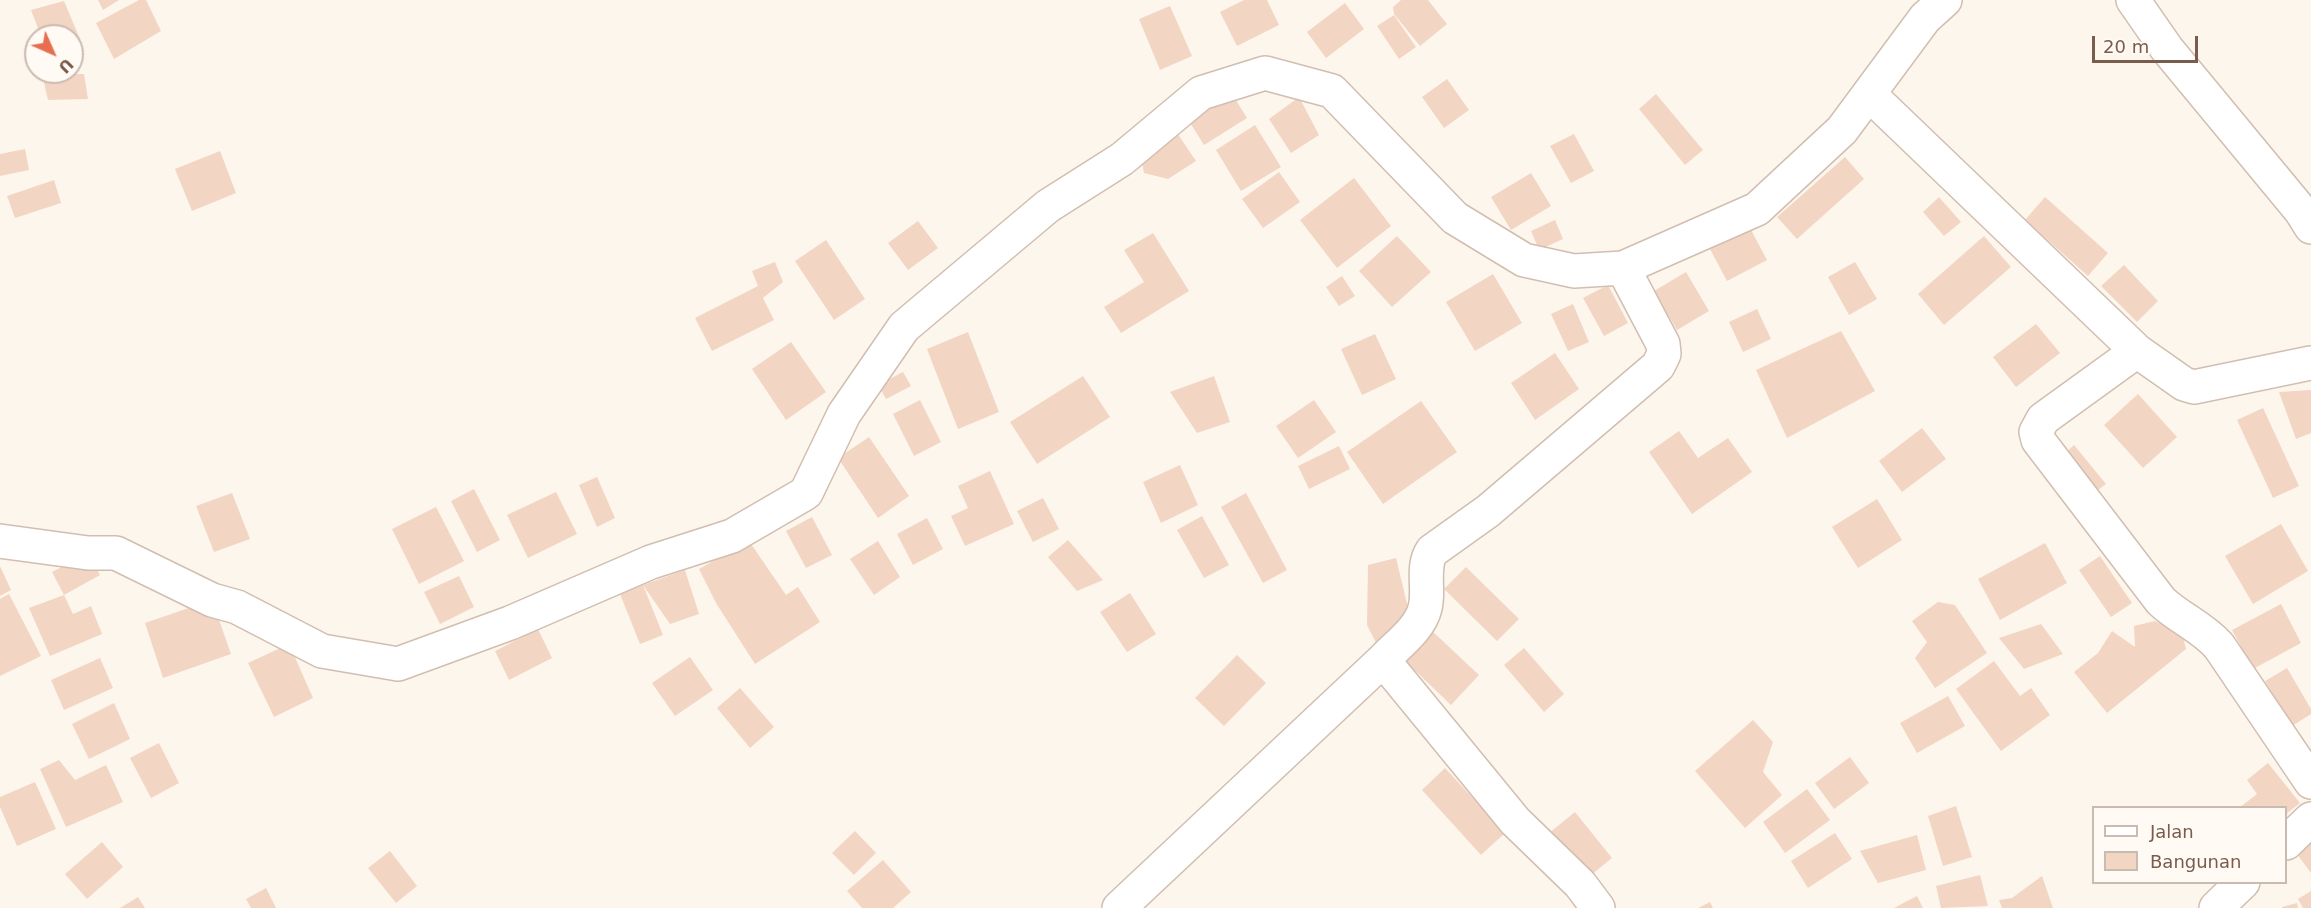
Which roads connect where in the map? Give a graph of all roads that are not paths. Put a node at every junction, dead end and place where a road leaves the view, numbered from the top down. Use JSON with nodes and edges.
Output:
{"nodes":[{"id":1,"x":1945,"y":0,"type":"edge"},
{"id":2,"x":2133,"y":0,"type":"edge"},
{"id":3,"x":1869,"y":94,"type":"junction"},
{"id":4,"x":2311,"y":226,"type":"edge"},
{"id":5,"x":1623,"y":268,"type":"junction"},
{"id":6,"x":2137,"y":351,"type":"junction"},
{"id":7,"x":2311,"y":363,"type":"edge"},
{"id":8,"x":0,"y":541,"type":"edge"},
{"id":9,"x":1383,"y":660,"type":"junction"},
{"id":10,"x":2311,"y":782,"type":"edge"},
{"id":11,"x":2311,"y":819,"type":"edge"},
{"id":12,"x":2287,"y":842,"type":"edge"},
{"id":13,"x":2241,"y":884,"type":"edge"},
{"id":14,"x":1119,"y":908,"type":"edge"},
{"id":15,"x":1598,"y":908,"type":"edge"},
{"id":16,"x":2216,"y":908,"type":"edge"}],
"edges":[{"from":1,"to":3,"type":"street"},
{"from":2,"to":4,"type":"street"},
{"from":3,"to":5,"type":"street"},
{"from":3,"to":6,"type":"street"},
{"from":5,"to":8,"type":"street"},
{"from":5,"to":9,"type":"street"},
{"from":6,"to":7,"type":"street"},
{"from":6,"to":10,"type":"street"},
{"from":9,"to":14,"type":"street"},
{"from":9,"to":15,"type":"street"},
{"from":11,"to":12,"type":"street"},
{"from":13,"to":16,"type":"street"}]}
